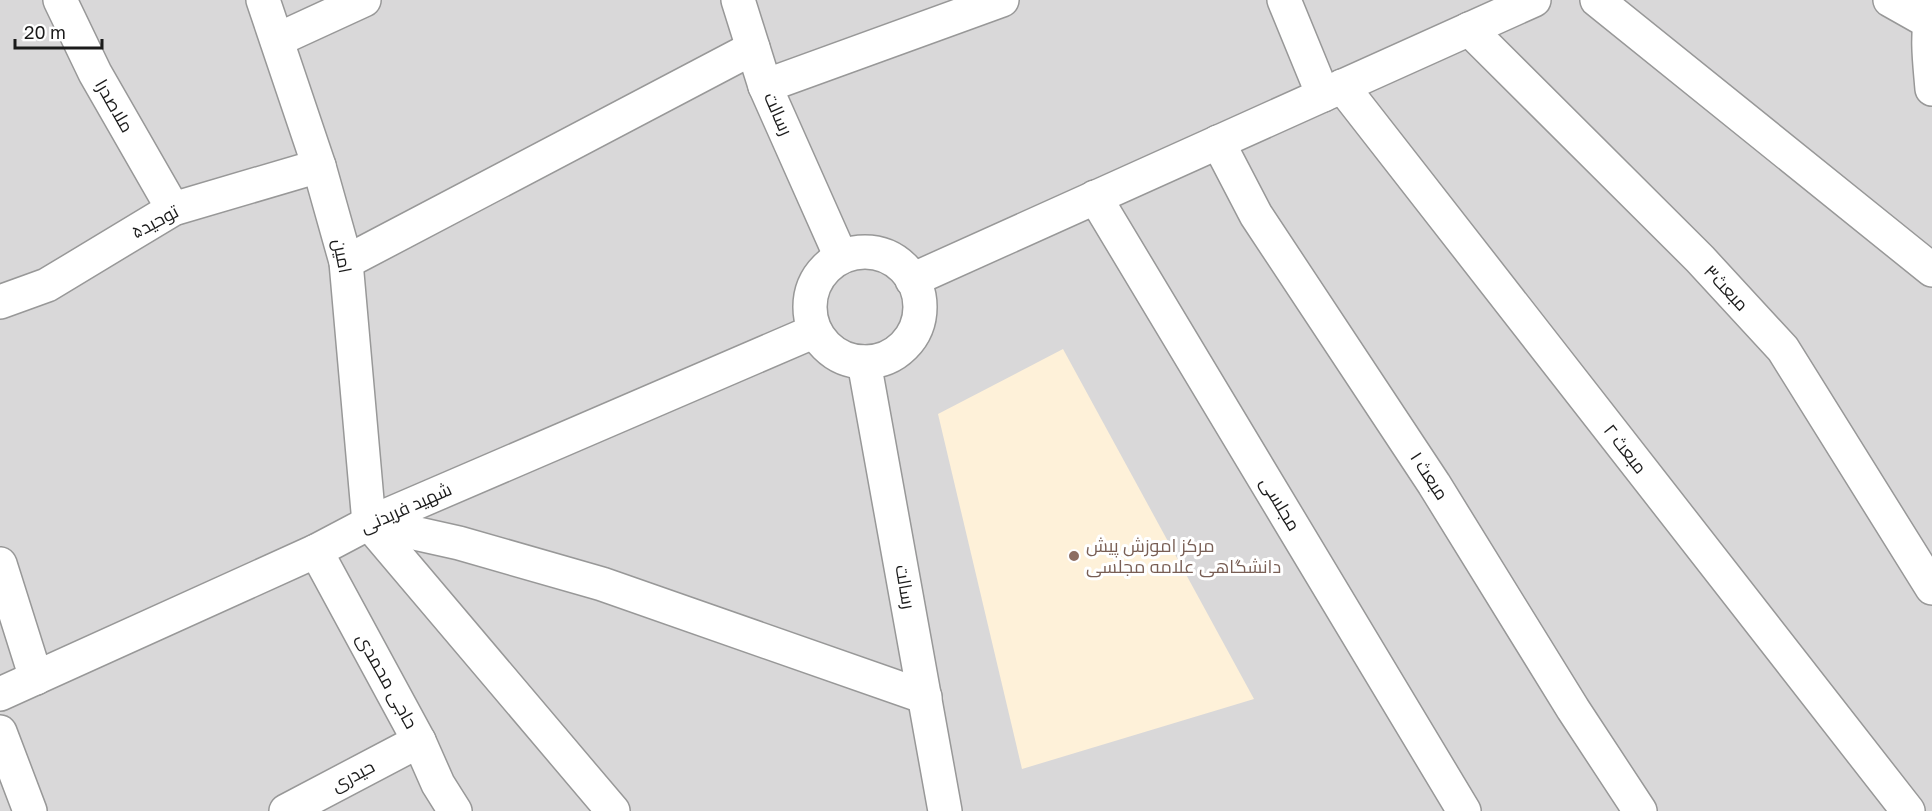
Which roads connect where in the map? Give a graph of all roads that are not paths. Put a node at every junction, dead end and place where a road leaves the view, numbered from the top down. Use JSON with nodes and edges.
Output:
{"nodes":[{"id":1,"x":60,"y":0,"type":"edge"},
{"id":2,"x":263,"y":0,"type":"edge"},
{"id":3,"x":364,"y":0,"type":"edge"},
{"id":4,"x":738,"y":0,"type":"edge"},
{"id":5,"x":1002,"y":0,"type":"edge"},
{"id":6,"x":1284,"y":0,"type":"edge"},
{"id":7,"x":1534,"y":0,"type":"edge"},
{"id":8,"x":1597,"y":0,"type":"edge"},
{"id":9,"x":1890,"y":0,"type":"edge"},
{"id":10,"x":1931,"y":17,"type":"edge"},
{"id":11,"x":1469,"y":29,"type":"junction"},
{"id":12,"x":277,"y":40,"type":"junction"},
{"id":13,"x":753,"y":48,"type":"junction"},
{"id":14,"x":1931,"y":71,"type":"edge"},
{"id":15,"x":765,"y":86,"type":"junction"},
{"id":16,"x":1333,"y":90,"type":"junction"},
{"id":17,"x":1218,"y":142,"type":"junction"},
{"id":18,"x":320,"y":166,"type":"junction"},
{"id":19,"x":1095,"y":197,"type":"junction"},
{"id":20,"x":173,"y":209,"type":"junction"},
{"id":21,"x":841,"y":257,"type":"junction"},
{"id":22,"x":346,"y":261,"type":"junction"},
{"id":23,"x":1932,"y":270,"type":"edge"},
{"id":24,"x":912,"y":280,"type":"junction"},
{"id":25,"x":0,"y":302,"type":"edge"},
{"id":26,"x":815,"y":331,"type":"junction"},
{"id":27,"x":864,"y":362,"type":"junction"},
{"id":28,"x":369,"y":523,"type":"junction"},
{"id":29,"x":316,"y":551,"type":"junction"},
{"id":30,"x":0,"y":564,"type":"edge"},
{"id":31,"x":1932,"y":588,"type":"edge"},
{"id":32,"x":36,"y":678,"type":"junction"},
{"id":33,"x":0,"y":694,"type":"edge"},
{"id":34,"x":925,"y":697,"type":"junction"},
{"id":35,"x":0,"y":732,"type":"edge"},
{"id":36,"x":419,"y":741,"type":"junction"},
{"id":37,"x":30,"y":811,"type":"edge"},
{"id":38,"x":286,"y":811,"type":"edge"},
{"id":39,"x":455,"y":811,"type":"edge"},
{"id":40,"x":613,"y":811,"type":"edge"},
{"id":41,"x":945,"y":811,"type":"edge"},
{"id":42,"x":1464,"y":811,"type":"edge"},
{"id":43,"x":1640,"y":811,"type":"edge"},
{"id":44,"x":1908,"y":811,"type":"edge"}],
"edges":[{"from":1,"to":20,"type":"street","name":"ملاصدرا"},
{"from":2,"to":12,"type":"street","name":"امین"},
{"from":3,"to":12,"type":"street"},
{"from":4,"to":13,"type":"street","name":"رسالت"},
{"from":5,"to":15,"type":"street"},
{"from":6,"to":16,"type":"street","name":"مبعث ۲"},
{"from":7,"to":11,"type":"street"},
{"from":8,"to":23,"type":"street"},
{"from":9,"to":10,"type":"street"},
{"from":10,"to":14,"type":"street"},
{"from":11,"to":16,"type":"street"},
{"from":11,"to":31,"type":"street","name":"مبعث۳"},
{"from":12,"to":18,"type":"street","name":"امین"},
{"from":13,"to":15,"type":"street","name":"رسالت"},
{"from":13,"to":22,"type":"street"},
{"from":15,"to":21,"type":"street","name":"رسالت"},
{"from":16,"to":17,"type":"street"},
{"from":16,"to":44,"type":"street","name":"مبعث ۲"},
{"from":17,"to":19,"type":"street"},
{"from":17,"to":43,"type":"street","name":"مبعث ۱"},
{"from":18,"to":20,"type":"street","name":"توحید۵"},
{"from":18,"to":22,"type":"street","name":"امین"},
{"from":19,"to":24,"type":"street"},
{"from":19,"to":42,"type":"street","name":"مجلسی"},
{"from":20,"to":25,"type":"street","name":"توحید۵"},
{"from":21,"to":24,"type":"street"},
{"from":21,"to":26,"type":"street"},
{"from":22,"to":28,"type":"street","name":"امین"},
{"from":24,"to":27,"type":"street"},
{"from":26,"to":27,"type":"street"},
{"from":26,"to":28,"type":"street","name":"شهید فریدنی"},
{"from":27,"to":34,"type":"street","name":"رسالت"},
{"from":28,"to":29,"type":"street","name":"شهید فریدنی"},
{"from":28,"to":34,"type":"street"},
{"from":28,"to":40,"type":"street"},
{"from":29,"to":32,"type":"street","name":"شهید فریدنی"},
{"from":29,"to":36,"type":"street","name":"حاجی محمدی"},
{"from":30,"to":32,"type":"street"},
{"from":32,"to":33,"type":"street","name":"شهید فریدنی"},
{"from":34,"to":41,"type":"street","name":"رسالت"},
{"from":35,"to":37,"type":"street"},
{"from":36,"to":38,"type":"street","name":"حیدری"},
{"from":36,"to":39,"type":"street","name":"حاجی محمدی"}]}
